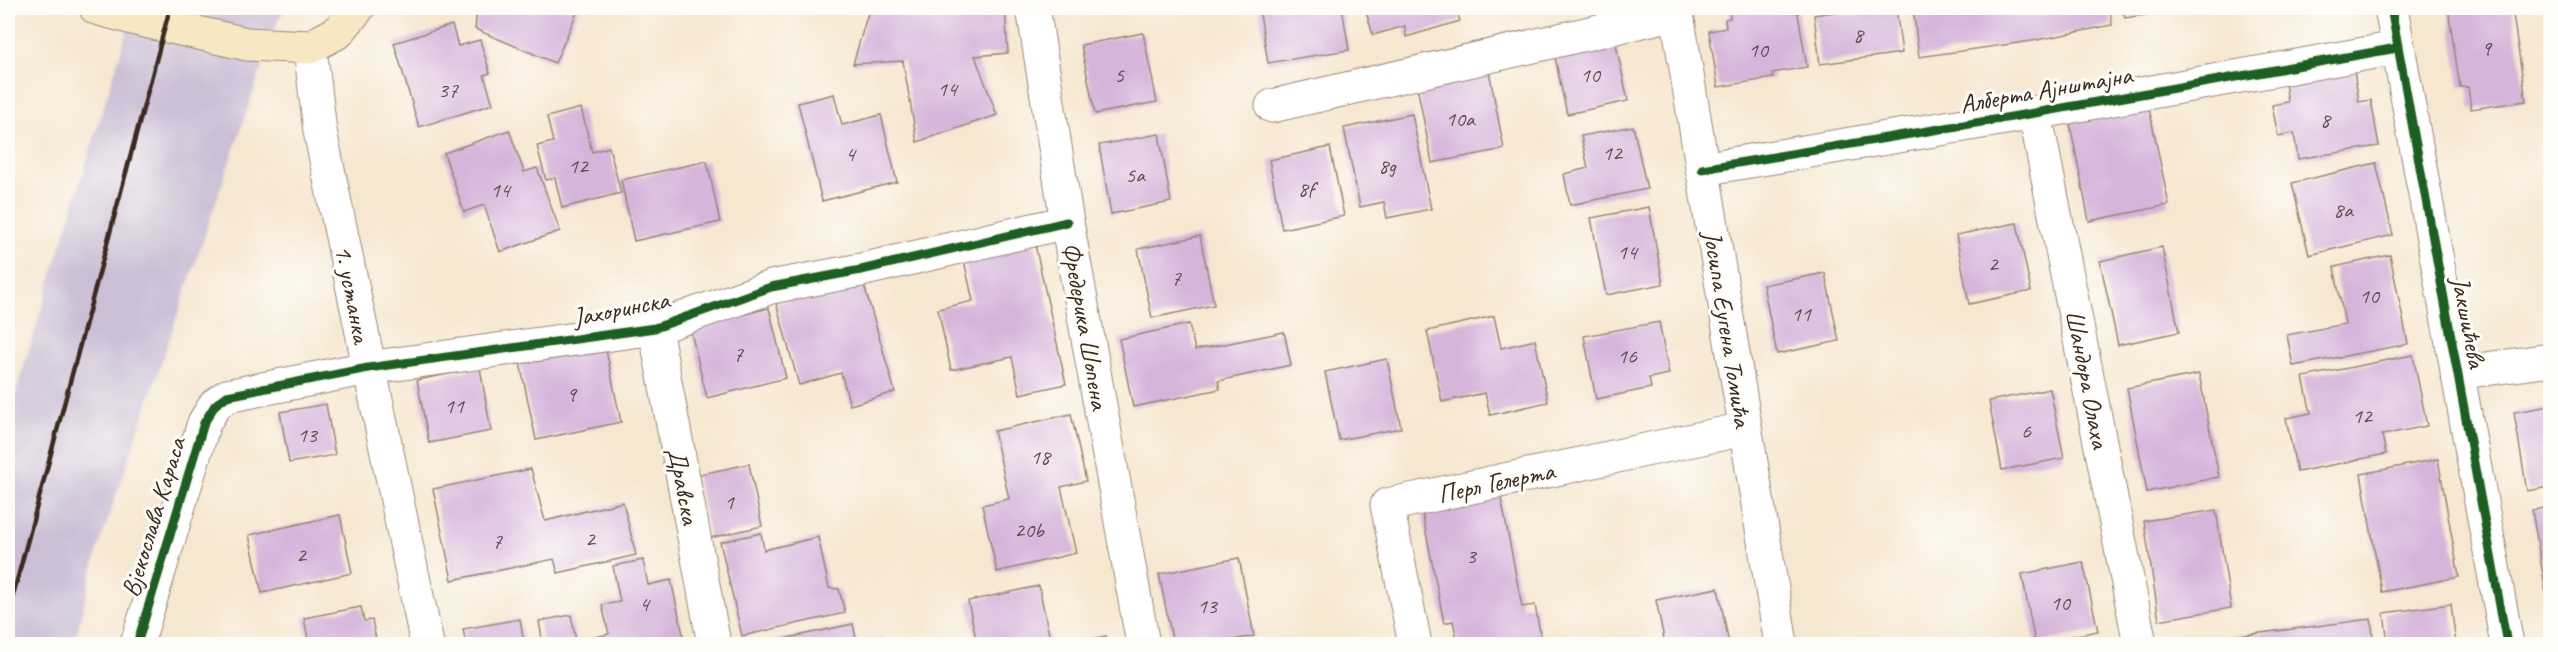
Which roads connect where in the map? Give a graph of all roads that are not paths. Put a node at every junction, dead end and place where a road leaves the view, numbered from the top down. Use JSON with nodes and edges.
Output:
{"nodes":[{"id":1,"x":96,"y":8,"type":"edge"},
{"id":2,"x":358,"y":8,"type":"edge"},
{"id":3,"x":1033,"y":8,"type":"edge"},
{"id":4,"x":2391,"y":8,"type":"edge"},
{"id":5,"x":1677,"y":10,"type":"edge"},
{"id":6,"x":310,"y":47,"type":"junction"},
{"id":7,"x":2397,"y":48,"type":"junction"},
{"id":8,"x":1272,"y":106,"type":"dead end"},
{"id":9,"x":2036,"y":113,"type":"junction"},
{"id":10,"x":1702,"y":169,"type":"junction"},
{"id":11,"x":1067,"y":222,"type":"junction"},
{"id":12,"x":655,"y":328,"type":"junction"},
{"id":13,"x":2550,"y":360,"type":"edge"},
{"id":14,"x":368,"y":368,"type":"junction"},
{"id":15,"x":2457,"y":373,"type":"junction"},
{"id":16,"x":215,"y":405,"type":"joint"},
{"id":17,"x":1744,"y":429,"type":"junction"},
{"id":18,"x":137,"y":645,"type":"edge"},
{"id":19,"x":427,"y":645,"type":"edge"},
{"id":20,"x":714,"y":645,"type":"edge"},
{"id":21,"x":1143,"y":645,"type":"edge"},
{"id":22,"x":1414,"y":645,"type":"edge"},
{"id":23,"x":1781,"y":645,"type":"edge"},
{"id":24,"x":2140,"y":645,"type":"edge"},
{"id":25,"x":2507,"y":645,"type":"edge"}],
"edges":[{"from":1,"to":6,"type":"street"},
{"from":2,"to":6,"type":"street"},
{"from":3,"to":11,"type":"street","name":"Фредерика Шопена"},
{"from":4,"to":7,"type":"street","name":"Јакшићева"},
{"from":5,"to":8,"type":"street","name":"Јосипа Еугена Томића"},
{"from":5,"to":10,"type":"street","name":"Јосипа Еугена Томића"},
{"from":6,"to":14,"type":"street","name":"1. устанка"},
{"from":7,"to":9,"type":"street","name":"Алберта Ајнштајна"},
{"from":7,"to":15,"type":"street","name":"Јакшићева"},
{"from":9,"to":10,"type":"street","name":"Алберта Ајнштајна"},
{"from":9,"to":24,"type":"street","name":"Шандора Олаха"},
{"from":10,"to":17,"type":"street","name":"Јосипа Еугена Томића"},
{"from":11,"to":12,"type":"street","name":"Јахоринска"},
{"from":11,"to":21,"type":"street","name":"Фредерика Шопена"},
{"from":12,"to":14,"type":"street","name":"Јахоринска"},
{"from":12,"to":20,"type":"street","name":"Дравска"},
{"from":13,"to":15,"type":"street"},
{"from":14,"to":16,"type":"street","name":"Јахоринска"},
{"from":14,"to":19,"type":"street","name":"1. устанка"},
{"from":15,"to":25,"type":"street","name":"Јакшићева"},
{"from":16,"to":18,"type":"street","name":"Вјекослава Караса"},
{"from":17,"to":22,"type":"street","name":"Перл Гелерта"},
{"from":17,"to":23,"type":"street","name":"Јосипа Еугена Томића"}]}
